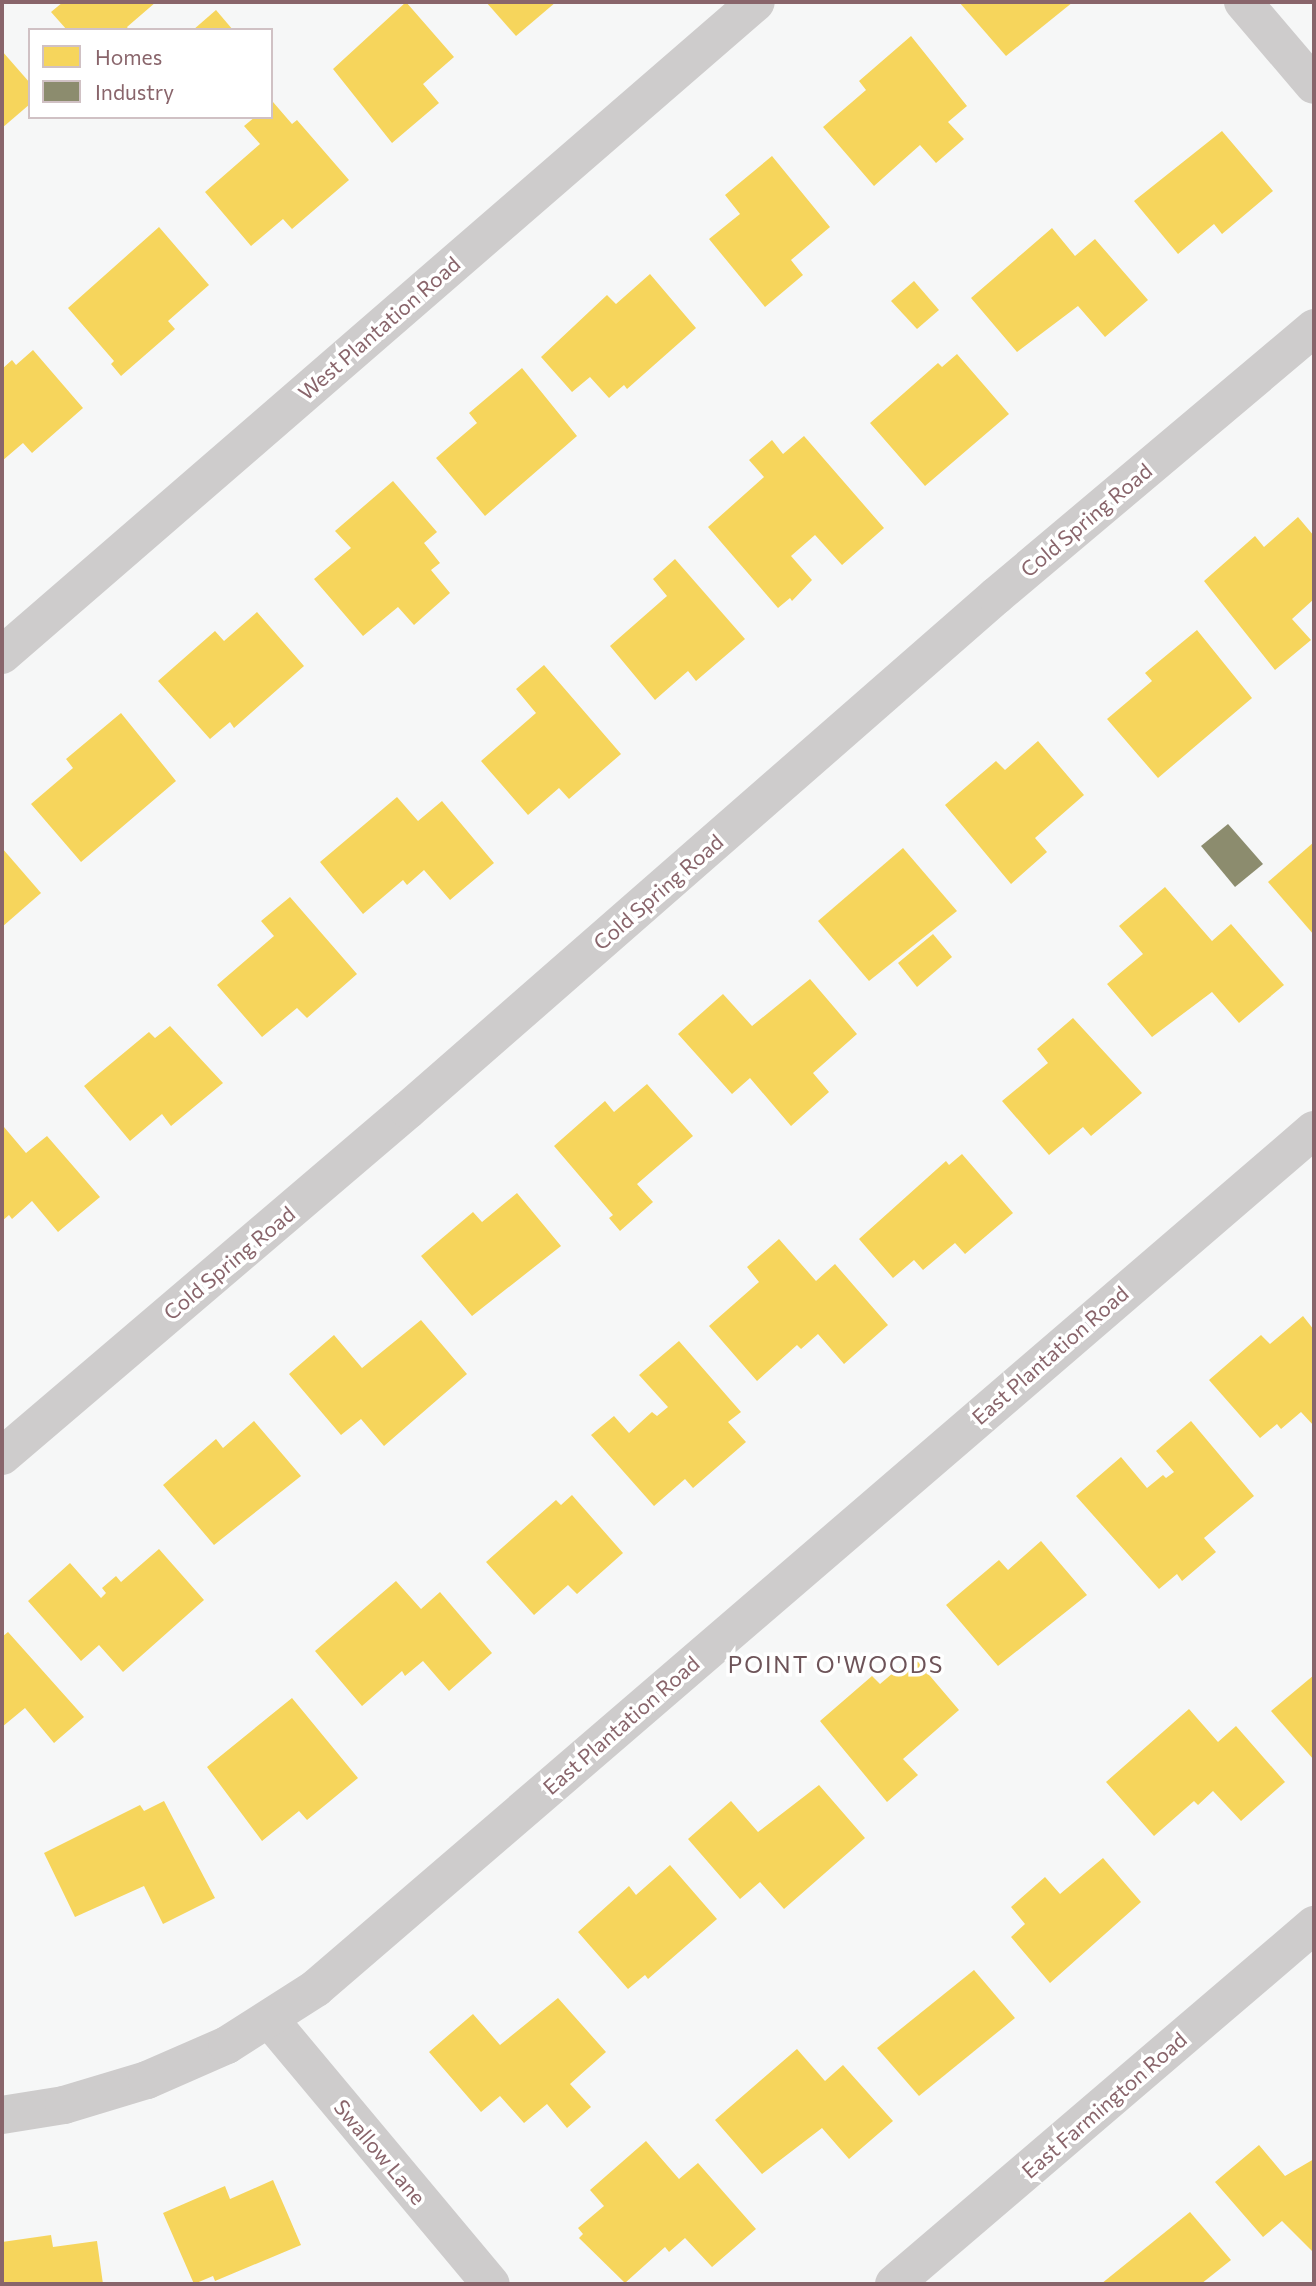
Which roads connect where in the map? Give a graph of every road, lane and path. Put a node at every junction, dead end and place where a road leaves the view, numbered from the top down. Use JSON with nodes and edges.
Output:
{"nodes":[{"id":1,"x":756,"y":2,"type":"edge"},
{"id":2,"x":1243,"y":2,"type":"edge"},
{"id":3,"x":1314,"y":85,"type":"edge"},
{"id":4,"x":1314,"y":328,"type":"edge"},
{"id":5,"x":2,"y":655,"type":"edge"},
{"id":6,"x":1314,"y":1130,"type":"edge"},
{"id":7,"x":2,"y":1456,"type":"edge"},
{"id":8,"x":1314,"y":1925,"type":"edge"},
{"id":9,"x":270,"y":2020,"type":"junction"},
{"id":10,"x":2,"y":2115,"type":"edge"},
{"id":11,"x":491,"y":2284,"type":"edge"},
{"id":12,"x":894,"y":2284,"type":"edge"}],
"edges":[{"from":1,"to":5,"type":"street","name":"West Plantation Road"},
{"from":2,"to":3,"type":"street"},
{"from":4,"to":7,"type":"street","name":"Cold Spring Road"},
{"from":6,"to":9,"type":"street","name":"East Plantation Road"},
{"from":8,"to":12,"type":"street","name":"East Farmington Road"},
{"from":9,"to":10,"type":"street","name":"East Plantation Road"},
{"from":9,"to":11,"type":"street","name":"Swallow Lane"}]}
